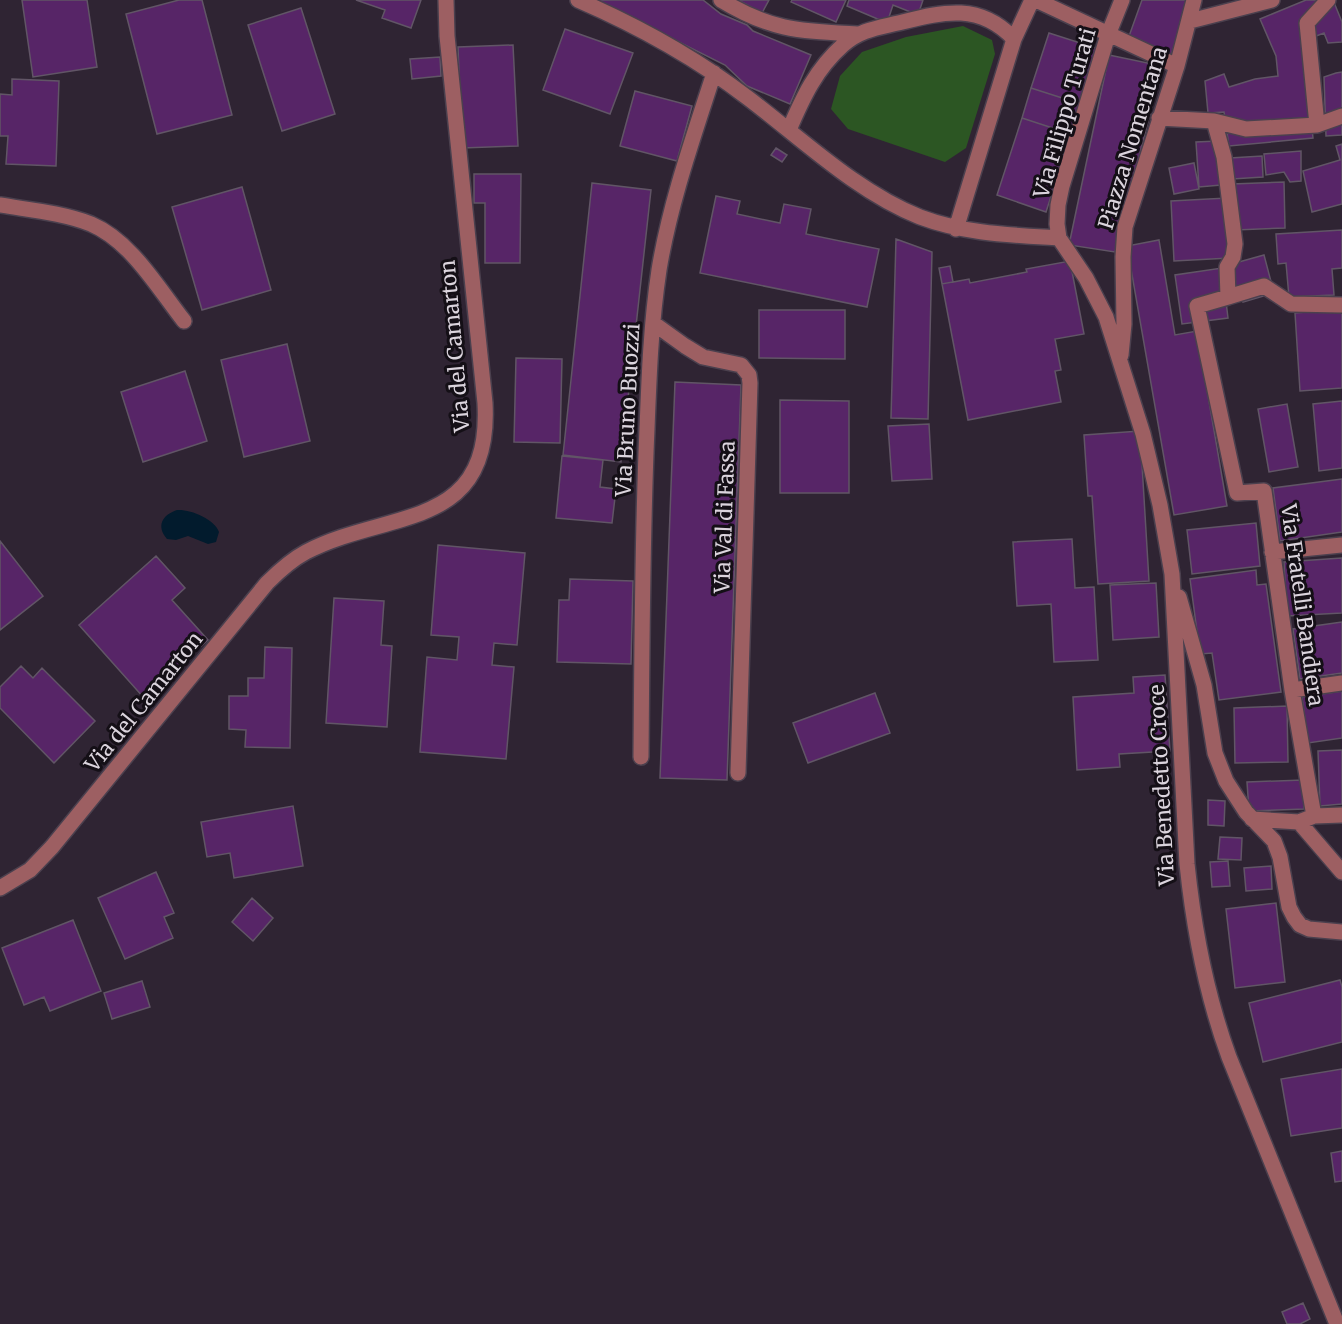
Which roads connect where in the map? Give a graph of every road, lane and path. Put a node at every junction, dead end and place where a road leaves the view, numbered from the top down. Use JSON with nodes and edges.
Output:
{"nodes":[{"id":1,"x":446,"y":0,"type":"edge"},
{"id":2,"x":578,"y":0,"type":"edge"},
{"id":3,"x":721,"y":0,"type":"edge"},
{"id":4,"x":1034,"y":0,"type":"edge"},
{"id":5,"x":1122,"y":0,"type":"edge"},
{"id":6,"x":1194,"y":0,"type":"edge"},
{"id":7,"x":1272,"y":0,"type":"edge"},
{"id":8,"x":1328,"y":0,"type":"edge"},
{"id":9,"x":1190,"y":21,"type":"junction"},
{"id":10,"x":857,"y":34,"type":"junction"},
{"id":11,"x":1108,"y":35,"type":"junction"},
{"id":12,"x":1014,"y":39,"type":"junction"},
{"id":13,"x":1177,"y":66,"type":"junction"},
{"id":14,"x":714,"y":73,"type":"junction"},
{"id":15,"x":1342,"y":116,"type":"edge"},
{"id":16,"x":1160,"y":118,"type":"junction"},
{"id":17,"x":1214,"y":121,"type":"junction"},
{"id":18,"x":1317,"y":125,"type":"junction"},
{"id":19,"x":789,"y":130,"type":"junction"},
{"id":20,"x":0,"y":205,"type":"edge"},
{"id":21,"x":956,"y":229,"type":"junction"},
{"id":22,"x":1059,"y":238,"type":"junction"},
{"id":23,"x":1228,"y":297,"type":"junction"},
{"id":24,"x":1342,"y":304,"type":"edge"},
{"id":25,"x":184,"y":321,"type":"dead end"},
{"id":26,"x":653,"y":323,"type":"junction"},
{"id":27,"x":1120,"y":361,"type":"junction"},
{"id":28,"x":1342,"y":545,"type":"edge"},
{"id":29,"x":1272,"y":552,"type":"junction"},
{"id":30,"x":1172,"y":574,"type":"junction"},
{"id":31,"x":1342,"y":683,"type":"edge"},
{"id":32,"x":1292,"y":690,"type":"junction"},
{"id":33,"x":641,"y":757,"type":"dead end"},
{"id":34,"x":738,"y":773,"type":"dead end"},
{"id":35,"x":1342,"y":815,"type":"edge"},
{"id":36,"x":1252,"y":819,"type":"junction"},
{"id":37,"x":1306,"y":819,"type":"junction"},
{"id":38,"x":1342,"y":872,"type":"edge"},
{"id":39,"x":0,"y":888,"type":"edge"},
{"id":40,"x":1342,"y":932,"type":"edge"},
{"id":41,"x":1337,"y":1324,"type":"edge"}],
"edges":[{"from":1,"to":39,"type":"street","name":"Via del Camarton"},
{"from":2,"to":14,"type":"street"},
{"from":3,"to":10,"type":"street"},
{"from":4,"to":11,"type":"street"},
{"from":4,"to":12,"type":"street"},
{"from":5,"to":11,"type":"street","name":"Via Filippo Turati"},
{"from":6,"to":9,"type":"street","name":"Piazza Nomentana"},
{"from":7,"to":9,"type":"street"},
{"from":8,"to":18,"type":"street"},
{"from":9,"to":13,"type":"street","name":"Piazza Nomentana"},
{"from":10,"to":12,"type":"street"},
{"from":10,"to":19,"type":"street"},
{"from":11,"to":13,"type":"street"},
{"from":11,"to":22,"type":"street","name":"Via Filippo Turati"},
{"from":12,"to":21,"type":"street"},
{"from":13,"to":16,"type":"street","name":"Piazza Nomentana"},
{"from":14,"to":19,"type":"street"},
{"from":14,"to":26,"type":"street","name":"Via Bruno Buozzi"},
{"from":15,"to":18,"type":"street"},
{"from":16,"to":17,"type":"street"},
{"from":16,"to":27,"type":"street","name":"Piazza Nomentana"},
{"from":17,"to":18,"type":"street"},
{"from":17,"to":23,"type":"street"},
{"from":19,"to":21,"type":"street"},
{"from":20,"to":25,"type":"street"},
{"from":21,"to":22,"type":"street"},
{"from":22,"to":27,"type":"street","name":"Via Benedetto Croce"},
{"from":23,"to":24,"type":"street"},
{"from":23,"to":29,"type":"street","name":"Via Fratelli Bandiera"},
{"from":26,"to":33,"type":"street","name":"Via Bruno Buozzi"},
{"from":26,"to":34,"type":"street","name":"Via Val di Fassa"},
{"from":27,"to":30,"type":"street","name":"Via Benedetto Croce"},
{"from":28,"to":29,"type":"street"},
{"from":29,"to":32,"type":"street","name":"Via Fratelli Bandiera"},
{"from":30,"to":36,"type":"street"},
{"from":30,"to":41,"type":"street","name":"Via Benedetto Croce"},
{"from":31,"to":32,"type":"street"},
{"from":32,"to":37,"type":"street","name":"Via Fratelli Bandiera"},
{"from":35,"to":37,"type":"street"},
{"from":36,"to":37,"type":"street"},
{"from":36,"to":40,"type":"street"},
{"from":37,"to":38,"type":"street"}]}
